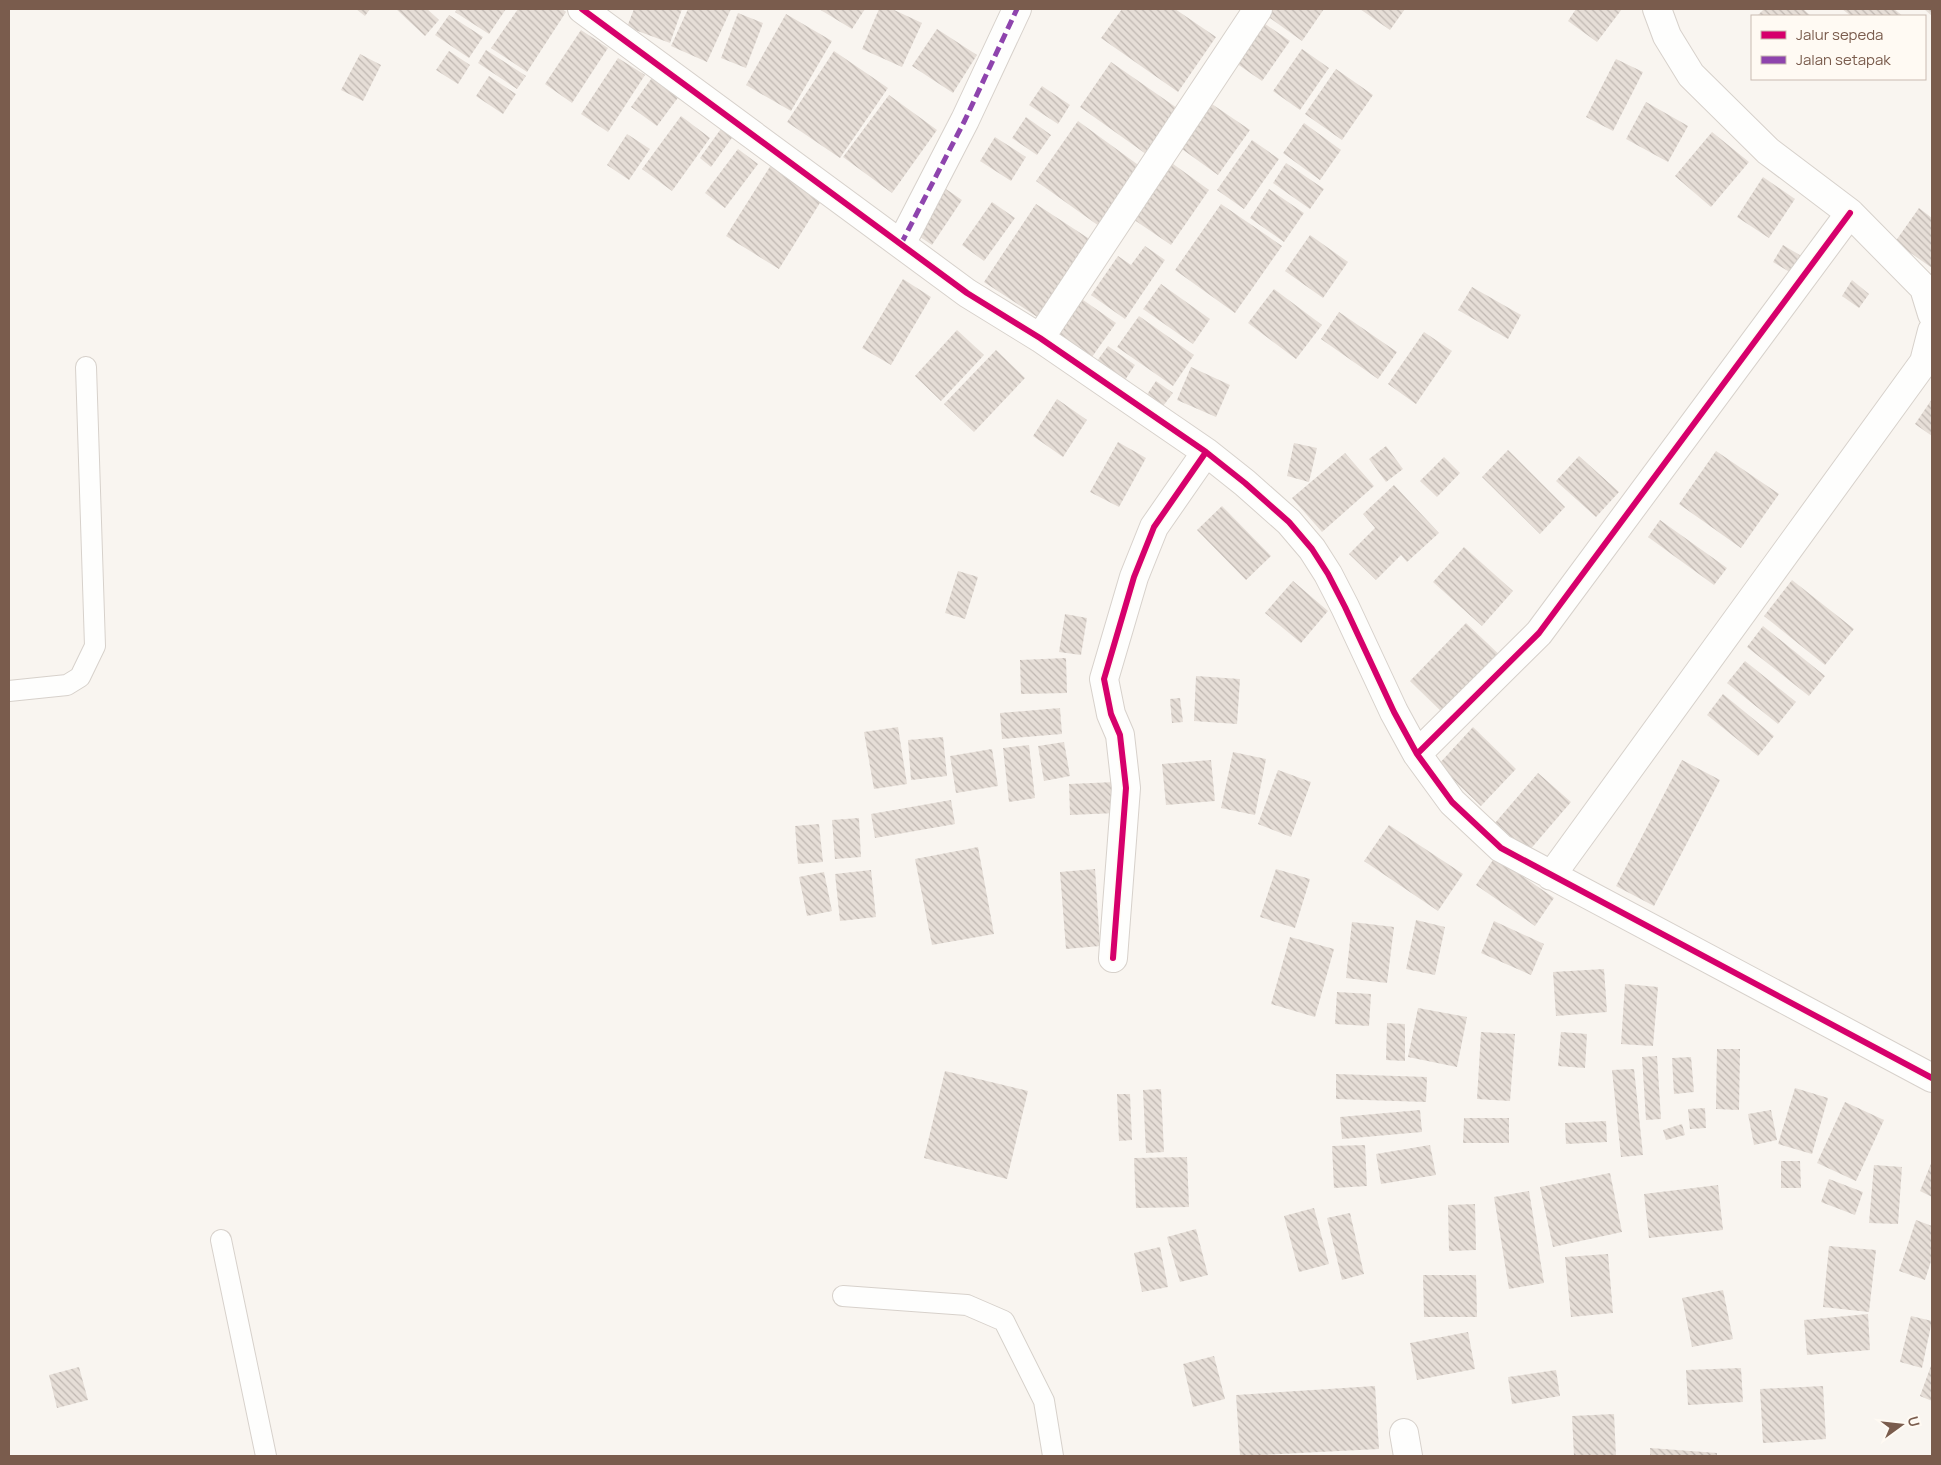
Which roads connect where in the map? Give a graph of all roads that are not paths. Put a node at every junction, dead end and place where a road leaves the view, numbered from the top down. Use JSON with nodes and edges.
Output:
{"nodes":[{"id":1,"x":582,"y":9,"type":"edge"},
{"id":2,"x":1017,"y":9,"type":"edge"},
{"id":3,"x":1258,"y":9,"type":"edge"},
{"id":4,"x":1657,"y":9,"type":"edge"},
{"id":5,"x":1850,"y":213,"type":"junction"},
{"id":6,"x":901,"y":244,"type":"junction"},
{"id":7,"x":1932,"y":314,"type":"edge"},
{"id":8,"x":1932,"y":331,"type":"edge"},
{"id":9,"x":1040,"y":338,"type":"junction"},
{"id":10,"x":86,"y":367,"type":"dead end"},
{"id":11,"x":1206,"y":452,"type":"junction"},
{"id":12,"x":9,"y":691,"type":"edge"},
{"id":13,"x":1418,"y":754,"type":"junction"},
{"id":14,"x":1551,"y":876,"type":"junction"},
{"id":15,"x":1113,"y":958,"type":"dead end"},
{"id":16,"x":1932,"y":1078,"type":"edge"},
{"id":17,"x":221,"y":1240,"type":"dead end"},
{"id":18,"x":843,"y":1296,"type":"dead end"},
{"id":19,"x":266,"y":1456,"type":"edge"},
{"id":20,"x":1054,"y":1456,"type":"edge"}],
"edges":[{"from":1,"to":6,"type":"street"},
{"from":2,"to":6,"type":"street"},
{"from":3,"to":9,"type":"street"},
{"from":4,"to":5,"type":"street"},
{"from":5,"to":7,"type":"street"},
{"from":5,"to":13,"type":"street"},
{"from":6,"to":9,"type":"street"},
{"from":8,"to":14,"type":"street"},
{"from":9,"to":11,"type":"street"},
{"from":10,"to":12,"type":"lane"},
{"from":11,"to":13,"type":"street"},
{"from":11,"to":15,"type":"street"},
{"from":13,"to":14,"type":"street"},
{"from":14,"to":16,"type":"street"},
{"from":17,"to":19,"type":"lane"},
{"from":18,"to":20,"type":"lane"}]}
